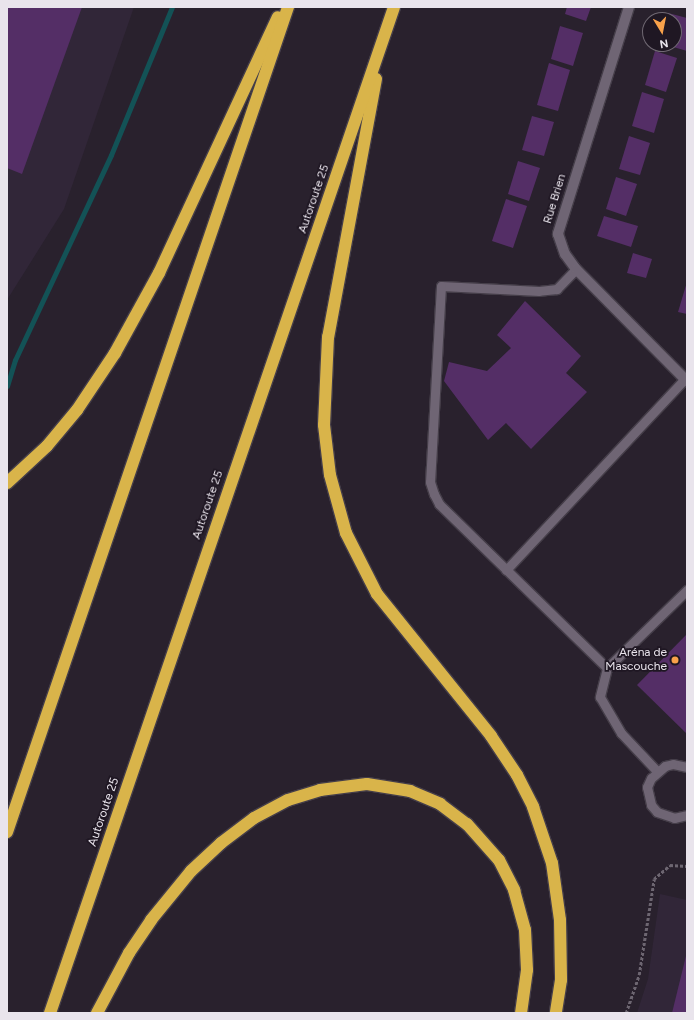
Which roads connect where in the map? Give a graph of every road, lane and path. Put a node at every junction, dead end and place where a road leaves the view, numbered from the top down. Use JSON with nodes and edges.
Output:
{"nodes":[{"id":1,"x":283,"y":7,"type":"edge"},
{"id":2,"x":288,"y":7,"type":"edge"},
{"id":3,"x":394,"y":7,"type":"edge"},
{"id":4,"x":629,"y":7,"type":"edge"},
{"id":5,"x":384,"y":36,"type":"junction"},
{"id":6,"x":576,"y":269,"type":"junction"},
{"id":7,"x":686,"y":379,"type":"edge"},
{"id":8,"x":7,"y":483,"type":"edge"},
{"id":9,"x":506,"y":570,"type":"junction"},
{"id":10,"x":687,"y":590,"type":"edge"},
{"id":11,"x":607,"y":668,"type":"junction"},
{"id":12,"x":687,"y":767,"type":"edge"},
{"id":13,"x":656,"y":770,"type":"junction"},
{"id":14,"x":687,"y":815,"type":"edge"},
{"id":15,"x":7,"y":832,"type":"edge"},
{"id":16,"x":687,"y":866,"type":"edge"},
{"id":17,"x":50,"y":1013,"type":"edge"},
{"id":18,"x":97,"y":1013,"type":"edge"},
{"id":19,"x":521,"y":1013,"type":"edge"},
{"id":20,"x":556,"y":1013,"type":"edge"},
{"id":21,"x":626,"y":1013,"type":"edge"}],
"edges":[{"from":1,"to":8,"type":"highway"},
{"from":2,"to":15,"type":"highway"},
{"from":3,"to":5,"type":"highway","name":"Autoroute 25"},
{"from":4,"to":6,"type":"street","name":"Rue Brien"},
{"from":5,"to":17,"type":"highway","name":"Autoroute 25"},
{"from":5,"to":20,"type":"highway"},
{"from":6,"to":7,"type":"street","name":"Rue Brien"},
{"from":6,"to":9,"type":"lane"},
{"from":7,"to":9,"type":"lane"},
{"from":9,"to":11,"type":"lane"},
{"from":10,"to":11,"type":"lane"},
{"from":11,"to":13,"type":"lane"},
{"from":12,"to":13,"type":"lane"},
{"from":13,"to":14,"type":"lane"},
{"from":16,"to":21,"type":"path"},
{"from":18,"to":19,"type":"highway"}]}
